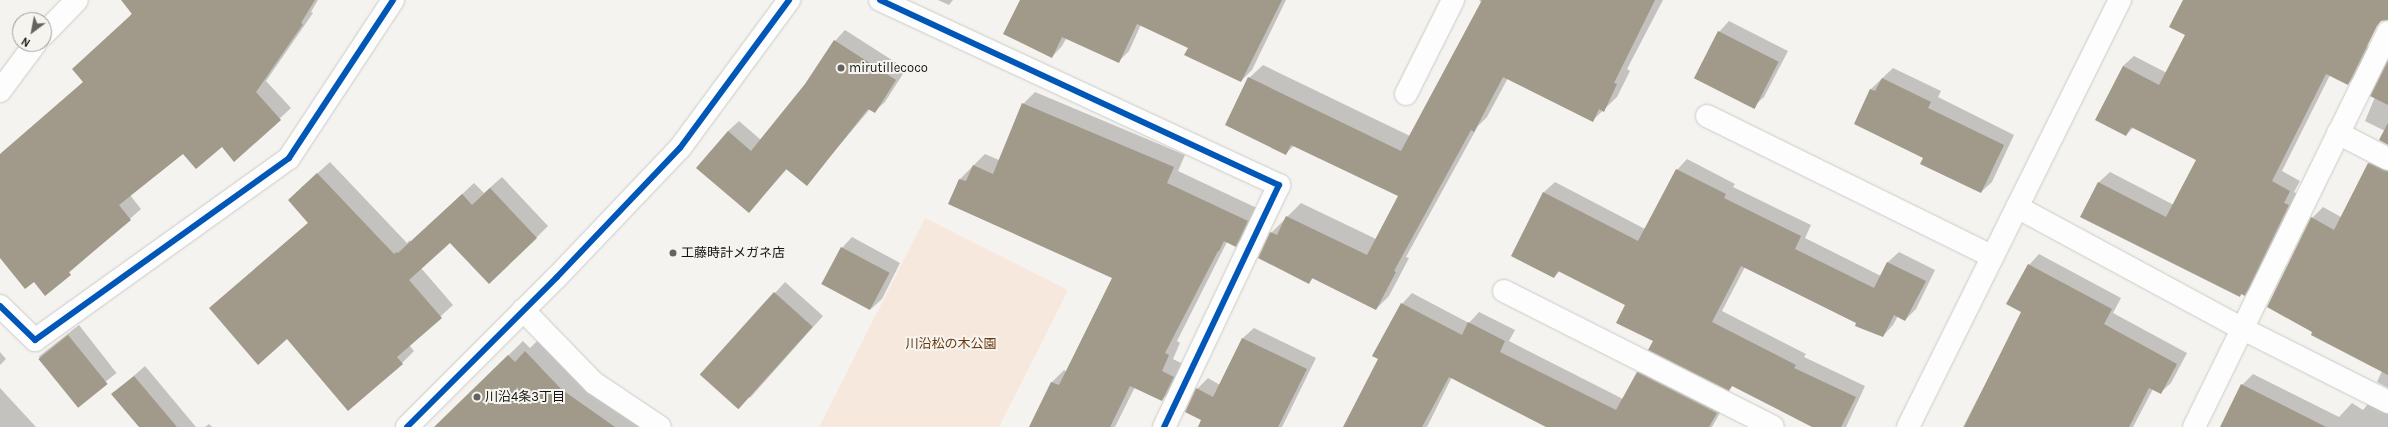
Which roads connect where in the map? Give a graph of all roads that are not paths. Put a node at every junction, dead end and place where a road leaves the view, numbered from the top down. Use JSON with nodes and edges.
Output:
{"nodes":[{"id":1,"x":77,"y":0,"type":"edge"},
{"id":2,"x":394,"y":0,"type":"edge"},
{"id":3,"x":789,"y":0,"type":"edge"},
{"id":4,"x":880,"y":0,"type":"edge"},
{"id":5,"x":1453,"y":0,"type":"edge"},
{"id":6,"x":2120,"y":0,"type":"edge"},
{"id":7,"x":52,"y":26,"type":"edge"},
{"id":8,"x":2388,"y":32,"type":"edge"},
{"id":9,"x":29,"y":52,"type":"edge"},
{"id":10,"x":0,"y":90,"type":"edge"},
{"id":11,"x":1406,"y":94,"type":"dead end"},
{"id":12,"x":1707,"y":116,"type":"dead end"},
{"id":13,"x":2338,"y":133,"type":"junction"},
{"id":14,"x":2388,"y":159,"type":"edge"},
{"id":15,"x":2016,"y":207,"type":"junction"},
{"id":16,"x":1992,"y":256,"type":"junction"},
{"id":17,"x":1504,"y":292,"type":"dead end"},
{"id":18,"x":0,"y":306,"type":"edge"},
{"id":19,"x":523,"y":310,"type":"junction"},
{"id":20,"x":2241,"y":328,"type":"junction"},
{"id":21,"x":2388,"y":402,"type":"edge"},
{"id":22,"x":407,"y":427,"type":"edge"},
{"id":23,"x":660,"y":427,"type":"edge"},
{"id":24,"x":1164,"y":427,"type":"edge"},
{"id":25,"x":1773,"y":427,"type":"edge"},
{"id":26,"x":1908,"y":427,"type":"edge"},
{"id":27,"x":2194,"y":427,"type":"edge"}],
"edges":[{"from":1,"to":7,"type":"street"},
{"from":2,"to":18,"type":"street"},
{"from":3,"to":19,"type":"street"},
{"from":4,"to":24,"type":"street"},
{"from":5,"to":11,"type":"street"},
{"from":6,"to":15,"type":"street"},
{"from":8,"to":13,"type":"street"},
{"from":9,"to":10,"type":"street"},
{"from":12,"to":16,"type":"street"},
{"from":13,"to":14,"type":"street"},
{"from":13,"to":20,"type":"street"},
{"from":15,"to":16,"type":"street"},
{"from":15,"to":20,"type":"street"},
{"from":16,"to":26,"type":"street"},
{"from":17,"to":25,"type":"street"},
{"from":19,"to":22,"type":"street"},
{"from":19,"to":23,"type":"street"},
{"from":20,"to":21,"type":"street"},
{"from":20,"to":27,"type":"street"}]}
